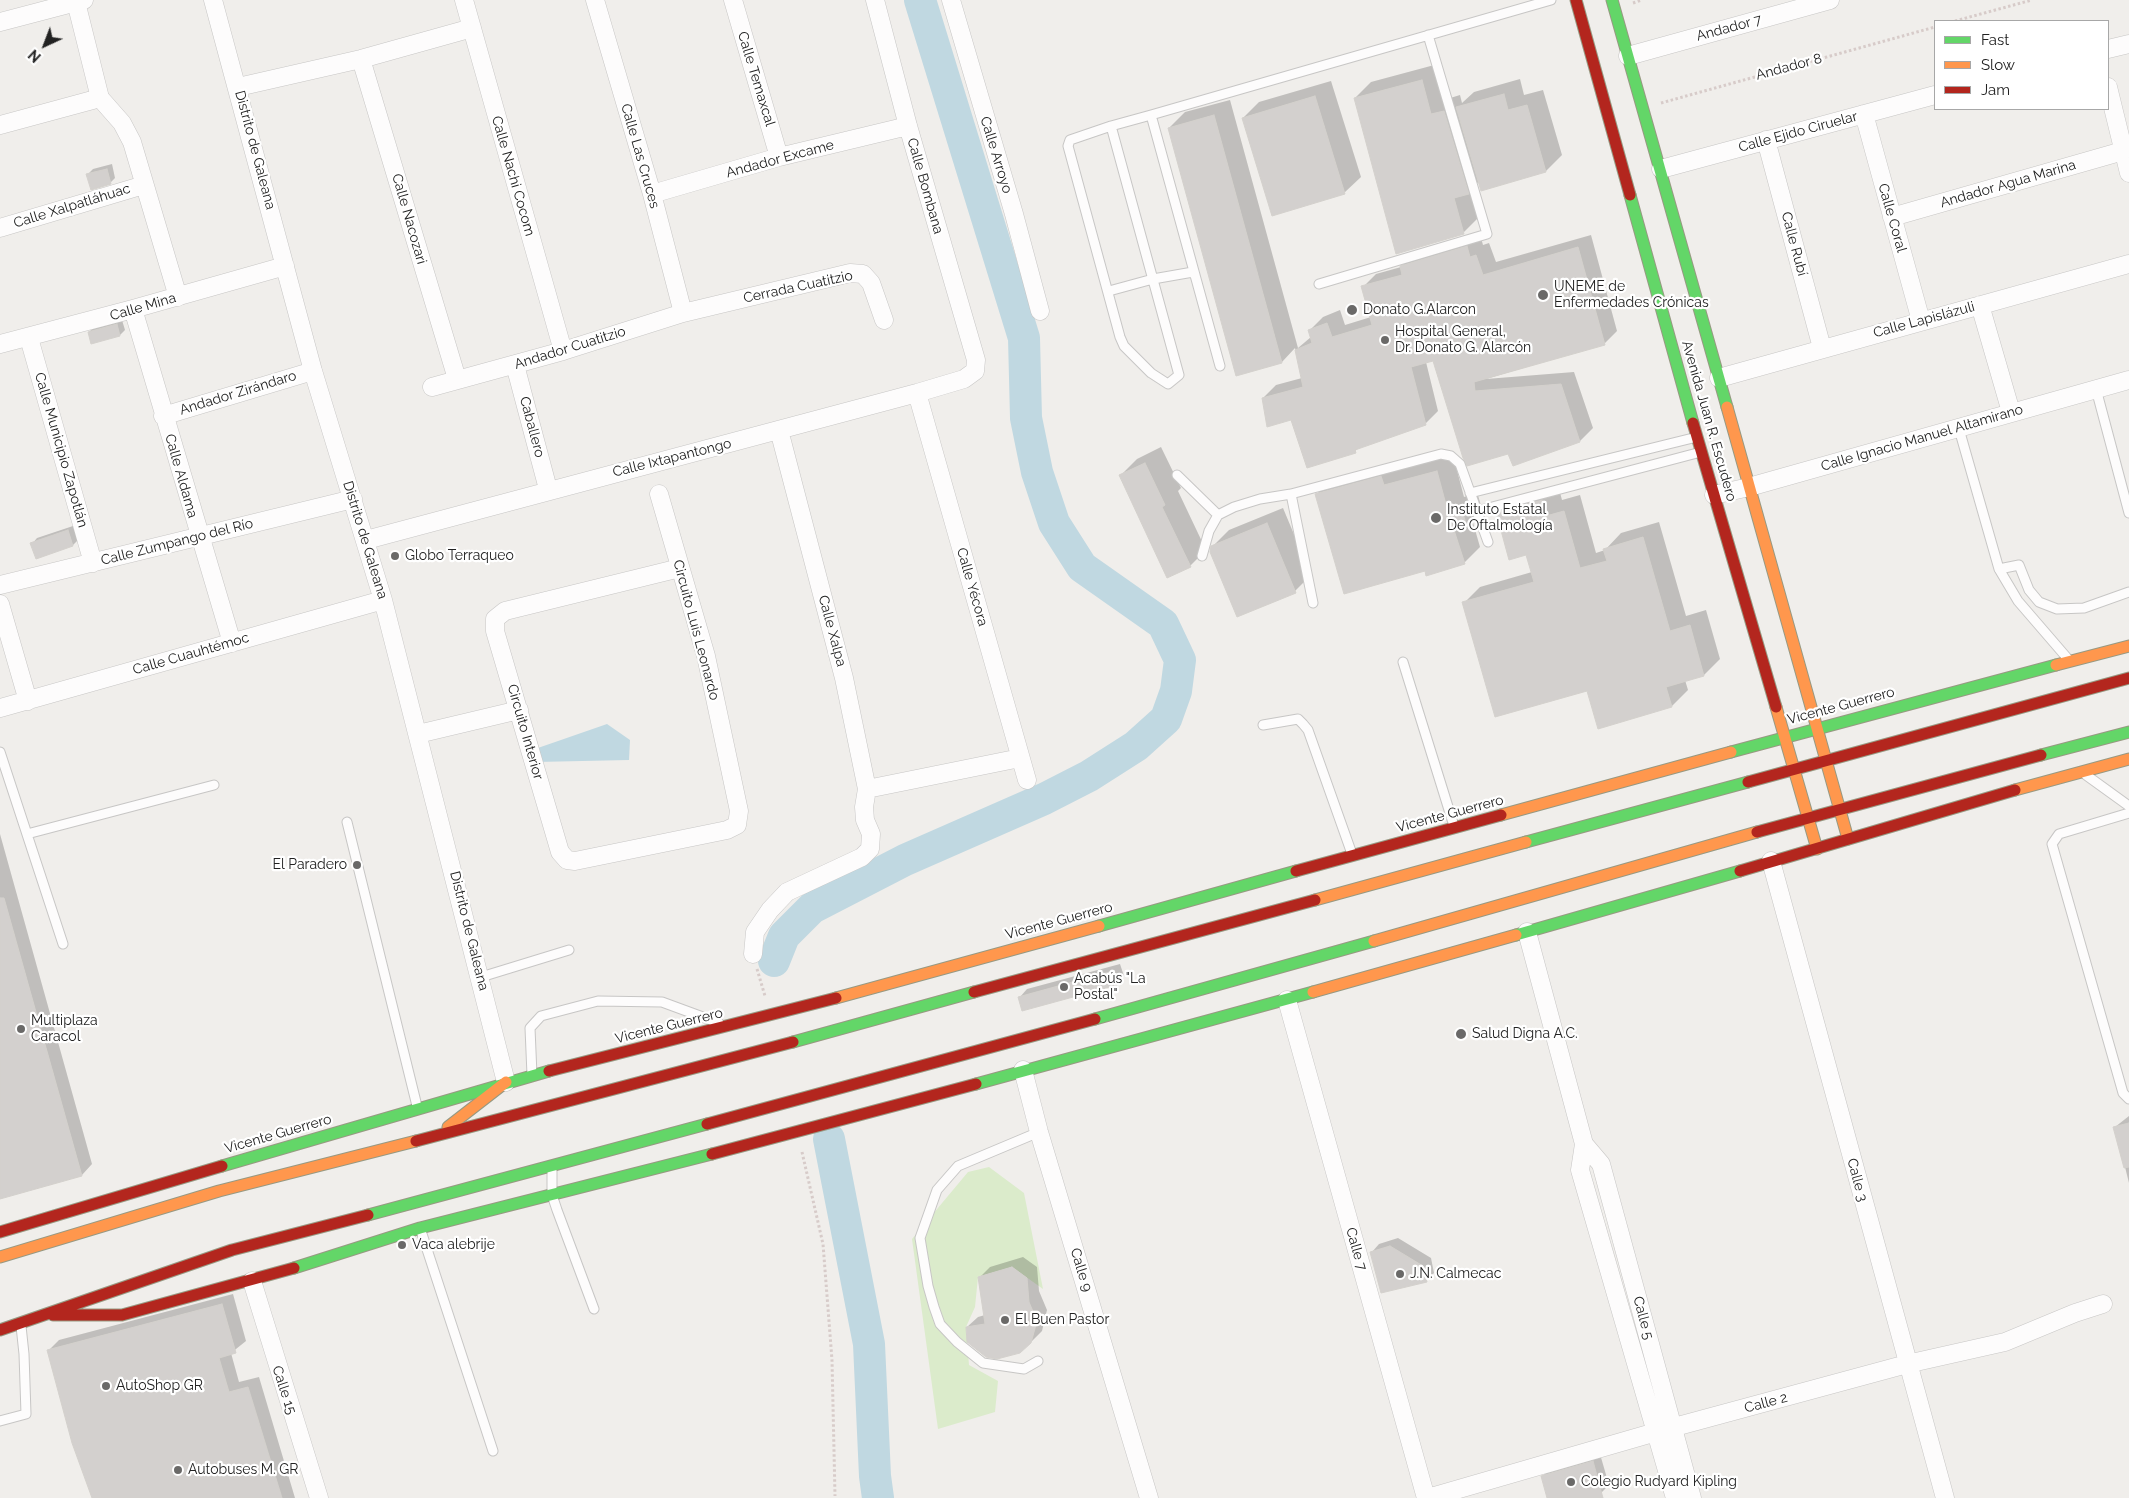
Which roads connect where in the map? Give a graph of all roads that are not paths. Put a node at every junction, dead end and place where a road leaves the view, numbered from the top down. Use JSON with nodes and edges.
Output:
{"nodes":[{"id":1,"x":214,"y":0,"type":"edge"},
{"id":2,"x":464,"y":0,"type":"edge"},
{"id":3,"x":595,"y":0,"type":"edge"},
{"id":4,"x":732,"y":0,"type":"edge"},
{"id":5,"x":875,"y":0,"type":"edge"},
{"id":6,"x":951,"y":0,"type":"edge"},
{"id":7,"x":1551,"y":0,"type":"edge"},
{"id":8,"x":1576,"y":0,"type":"edge"},
{"id":9,"x":1612,"y":0,"type":"edge"},
{"id":10,"x":1830,"y":0,"type":"edge"},
{"id":11,"x":80,"y":1,"type":"edge"},
{"id":12,"x":0,"y":22,"type":"edge"},
{"id":13,"x":472,"y":28,"type":"junction"},
{"id":14,"x":1428,"y":35,"type":"junction"},
{"id":15,"x":2129,"y":44,"type":"edge"},
{"id":16,"x":2109,"y":50,"type":"edge"},
{"id":17,"x":1628,"y":56,"type":"junction"},
{"id":18,"x":361,"y":59,"type":"junction"},
{"id":19,"x":238,"y":87,"type":"junction"},
{"id":20,"x":2109,"y":91,"type":"edge"},
{"id":21,"x":1934,"y":95,"type":"edge"},
{"id":22,"x":100,"y":98,"type":"junction"},
{"id":23,"x":1864,"y":114,"type":"junction"},
{"id":24,"x":1151,"y":115,"type":"junction"},
{"id":25,"x":0,"y":126,"type":"edge"},
{"id":26,"x":908,"y":126,"type":"junction"},
{"id":27,"x":1111,"y":126,"type":"junction"},
{"id":28,"x":1766,"y":140,"type":"junction"},
{"id":29,"x":2124,"y":151,"type":"junction"},
{"id":30,"x":779,"y":157,"type":"junction"},
{"id":31,"x":1661,"y":169,"type":"junction"},
{"id":32,"x":2129,"y":173,"type":"edge"},
{"id":33,"x":144,"y":185,"type":"junction"},
{"id":34,"x":652,"y":194,"type":"junction"},
{"id":35,"x":1892,"y":217,"type":"junction"},
{"id":36,"x":0,"y":228,"type":"edge"},
{"id":37,"x":2129,"y":264,"type":"edge"},
{"id":38,"x":285,"y":266,"type":"junction"},
{"id":39,"x":1193,"y":272,"type":"junction"},
{"id":40,"x":1153,"y":279,"type":"junction"},
{"id":41,"x":1319,"y":284,"type":"dead end"},
{"id":42,"x":1109,"y":291,"type":"junction"},
{"id":43,"x":178,"y":297,"type":"junction"},
{"id":44,"x":1980,"y":305,"type":"junction"},
{"id":45,"x":133,"y":309,"type":"junction"},
{"id":46,"x":1040,"y":311,"type":"dead end"},
{"id":47,"x":683,"y":313,"type":"junction"},
{"id":48,"x":884,"y":320,"type":"dead end"},
{"id":49,"x":1921,"y":321,"type":"junction"},
{"id":50,"x":29,"y":338,"type":"junction"},
{"id":51,"x":0,"y":344,"type":"edge"},
{"id":52,"x":1822,"y":348,"type":"junction"},
{"id":53,"x":563,"y":351,"type":"junction"},
{"id":54,"x":515,"y":365,"type":"junction"},
{"id":55,"x":1220,"y":366,"type":"dead end"},
{"id":56,"x":313,"y":371,"type":"junction"},
{"id":57,"x":975,"y":371,"type":"joint"},
{"id":58,"x":1719,"y":378,"type":"junction"},
{"id":59,"x":457,"y":379,"type":"junction"},
{"id":60,"x":2129,"y":380,"type":"edge"},
{"id":61,"x":432,"y":387,"type":"dead end"},
{"id":62,"x":2096,"y":389,"type":"junction"},
{"id":63,"x":917,"y":393,"type":"junction"},
{"id":64,"x":2011,"y":412,"type":"junction"},
{"id":65,"x":163,"y":416,"type":"junction"},
{"id":66,"x":1959,"y":429,"type":"junction"},
{"id":67,"x":779,"y":430,"type":"junction"},
{"id":68,"x":1697,"y":436,"type":"junction"},
{"id":69,"x":1702,"y":452,"type":"junction"},
{"id":70,"x":1177,"y":475,"type":"dead end"},
{"id":71,"x":1749,"y":487,"type":"junction"},
{"id":72,"x":548,"y":489,"type":"junction"},
{"id":73,"x":1470,"y":493,"type":"junction"},
{"id":74,"x":659,"y":494,"type":"dead end"},
{"id":75,"x":1291,"y":494,"type":"junction"},
{"id":76,"x":1714,"y":495,"type":"junction"},
{"id":77,"x":353,"y":498,"type":"junction"},
{"id":78,"x":1477,"y":511,"type":"junction"},
{"id":79,"x":2129,"y":513,"type":"edge"},
{"id":80,"x":1218,"y":516,"type":"junction"},
{"id":81,"x":199,"y":536,"type":"junction"},
{"id":82,"x":366,"y":540,"type":"junction"},
{"id":83,"x":1488,"y":542,"type":"dead end"},
{"id":84,"x":1202,"y":556,"type":"dead end"},
{"id":85,"x":93,"y":563,"type":"junction"},
{"id":86,"x":680,"y":568,"type":"junction"},
{"id":87,"x":1999,"y":569,"type":"junction"},
{"id":88,"x":0,"y":585,"type":"edge"},
{"id":89,"x":2129,"y":592,"type":"edge"},
{"id":90,"x":383,"y":600,"type":"junction"},
{"id":91,"x":1314,"y":603,"type":"dead end"},
{"id":92,"x":0,"y":604,"type":"edge"},
{"id":93,"x":232,"y":642,"type":"junction"},
{"id":94,"x":2129,"y":646,"type":"edge"},
{"id":95,"x":2070,"y":661,"type":"junction"},
{"id":96,"x":1404,"y":662,"type":"dead end"},
{"id":97,"x":2129,"y":678,"type":"edge"},
{"id":98,"x":28,"y":701,"type":"junction"},
{"id":99,"x":0,"y":708,"type":"edge"},
{"id":100,"x":519,"y":710,"type":"junction"},
{"id":101,"x":1263,"y":725,"type":"dead end"},
{"id":102,"x":1816,"y":728,"type":"junction"},
{"id":103,"x":2129,"y":732,"type":"edge"},
{"id":104,"x":418,"y":734,"type":"junction"},
{"id":105,"x":1783,"y":737,"type":"junction"},
{"id":106,"x":0,"y":752,"type":"edge"},
{"id":107,"x":1020,"y":758,"type":"junction"},
{"id":108,"x":2129,"y":759,"type":"edge"},
{"id":109,"x":1825,"y":761,"type":"junction"},
{"id":110,"x":1794,"y":771,"type":"junction"},
{"id":111,"x":2081,"y":772,"type":"junction"},
{"id":112,"x":1027,"y":780,"type":"dead end"},
{"id":113,"x":214,"y":785,"type":"dead end"},
{"id":114,"x":868,"y":789,"type":"junction"},
{"id":115,"x":2129,"y":806,"type":"edge"},
{"id":116,"x":1839,"y":810,"type":"junction"},
{"id":117,"x":2129,"y":814,"type":"edge"},
{"id":118,"x":1807,"y":818,"type":"junction"},
{"id":119,"x":347,"y":822,"type":"dead end"},
{"id":120,"x":737,"y":825,"type":"joint"},
{"id":121,"x":1454,"y":828,"type":"junction"},
{"id":122,"x":27,"y":834,"type":"junction"},
{"id":123,"x":1848,"y":840,"type":"junction"},
{"id":124,"x":1817,"y":849,"type":"junction"},
{"id":125,"x":1353,"y":856,"type":"junction"},
{"id":126,"x":1771,"y":861,"type":"junction"},
{"id":127,"x":1527,"y":932,"type":"junction"},
{"id":128,"x":62,"y":944,"type":"dead end"},
{"id":129,"x":570,"y":950,"type":"dead end"},
{"id":130,"x":753,"y":954,"type":"road end"},
{"id":131,"x":481,"y":977,"type":"junction"},
{"id":132,"x":1204,"y":997,"type":"junction"},
{"id":133,"x":1287,"y":1000,"type":"junction"},
{"id":134,"x":1212,"y":1020,"type":"junction"},
{"id":135,"x":728,"y":1026,"type":"junction"},
{"id":136,"x":1023,"y":1070,"type":"junction"},
{"id":137,"x":532,"y":1076,"type":"junction"},
{"id":138,"x":506,"y":1082,"type":"junction"},
{"id":139,"x":2129,"y":1100,"type":"edge"},
{"id":140,"x":418,"y":1108,"type":"junction"},
{"id":141,"x":1039,"y":1132,"type":"junction"},
{"id":142,"x":439,"y":1134,"type":"junction"},
{"id":143,"x":552,"y":1166,"type":"junction"},
{"id":144,"x":552,"y":1195,"type":"junction"},
{"id":145,"x":418,"y":1216,"type":"junction"},
{"id":146,"x":0,"y":1232,"type":"edge"},
{"id":147,"x":39,"y":1246,"type":"junction"},
{"id":148,"x":0,"y":1257,"type":"edge"},
{"id":149,"x":10,"y":1267,"type":"dead end"},
{"id":150,"x":252,"y":1281,"type":"junction"},
{"id":151,"x":2103,"y":1304,"type":"dead end"},
{"id":152,"x":594,"y":1310,"type":"dead end"},
{"id":153,"x":46,"y":1315,"type":"junction"},
{"id":154,"x":20,"y":1323,"type":"junction"},
{"id":155,"x":0,"y":1330,"type":"edge"},
{"id":156,"x":1038,"y":1361,"type":"dead end"},
{"id":157,"x":1908,"y":1364,"type":"junction"},
{"id":158,"x":0,"y":1421,"type":"edge"},
{"id":159,"x":1665,"y":1430,"type":"junction"},
{"id":160,"x":492,"y":1451,"type":"dead end"},
{"id":161,"x":319,"y":1498,"type":"edge"},
{"id":162,"x":1149,"y":1498,"type":"edge"},
{"id":163,"x":1427,"y":1498,"type":"edge"},
{"id":164,"x":1675,"y":1498,"type":"edge"},
{"id":165,"x":1692,"y":1498,"type":"edge"},
{"id":166,"x":1945,"y":1498,"type":"edge"}],
"edges":[{"from":1,"to":19,"type":"street","name":"Distrito de Galeana"},
{"from":2,"to":13,"type":"street","name":"Calle Nachi Cocom"},
{"from":3,"to":34,"type":"street","name":"Calle Las Cruces"},
{"from":4,"to":30,"type":"street","name":"Calle Temaxcal"},
{"from":5,"to":26,"type":"street","name":"Calle Bombana"},
{"from":6,"to":46,"type":"street","name":"Calle Arroyo"},
{"from":7,"to":14,"type":"lane"},
{"from":8,"to":68,"type":"main road","name":"Avenida Juan R. Escudero"},
{"from":9,"to":17,"type":"main road","name":"Avenida Juan R. Escudero"},
{"from":10,"to":17,"type":"street","name":"Andador 7"},
{"from":11,"to":12,"type":"street"},
{"from":11,"to":22,"type":"street"},
{"from":13,"to":18,"type":"street"},
{"from":13,"to":53,"type":"street","name":"Calle Nachi Cocom"},
{"from":14,"to":24,"type":"lane"},
{"from":14,"to":41,"type":"lane"},
{"from":15,"to":16,"type":"street"},
{"from":17,"to":31,"type":"main road","name":"Avenida Juan R. Escudero"},
{"from":18,"to":19,"type":"street"},
{"from":18,"to":59,"type":"street","name":"Calle Nacozari"},
{"from":19,"to":38,"type":"street","name":"Distrito de Galeana"},
{"from":20,"to":29,"type":"street"},
{"from":21,"to":23,"type":"street","name":"Calle Ejido Ciruelar"},
{"from":22,"to":25,"type":"street"},
{"from":22,"to":33,"type":"street"},
{"from":23,"to":28,"type":"street","name":"Calle Ejido Ciruelar"},
{"from":23,"to":35,"type":"street","name":"Calle Coral"},
{"from":24,"to":27,"type":"lane"},
{"from":24,"to":39,"type":"lane"},
{"from":26,"to":30,"type":"street","name":"Andador Excame"},
{"from":26,"to":57,"type":"street","name":"Calle Bombana"},
{"from":27,"to":40,"type":"lane"},
{"from":27,"to":42,"type":"lane"},
{"from":28,"to":31,"type":"street","name":"Calle Ejido Ciruelar"},
{"from":28,"to":52,"type":"street","name":"Calle Rubí"},
{"from":29,"to":32,"type":"street"},
{"from":29,"to":35,"type":"street","name":"Andador Agua Marina"},
{"from":30,"to":34,"type":"street","name":"Andador Excame"},
{"from":31,"to":58,"type":"main road","name":"Avenida Juan R. Escudero"},
{"from":33,"to":36,"type":"street","name":"Calle Xalpatláhuac"},
{"from":33,"to":43,"type":"street"},
{"from":34,"to":47,"type":"street","name":"Calle Las Cruces"},
{"from":35,"to":49,"type":"street","name":"Calle Coral"},
{"from":37,"to":44,"type":"street","name":"Calle Lapislázuli"},
{"from":38,"to":43,"type":"street","name":"Calle Mina"},
{"from":38,"to":56,"type":"street","name":"Distrito de Galeana"},
{"from":39,"to":40,"type":"lane"},
{"from":39,"to":55,"type":"lane"},
{"from":40,"to":42,"type":"lane"},
{"from":40,"to":42,"type":"lane"},
{"from":43,"to":45,"type":"street","name":"Calle Mina"},
{"from":44,"to":49,"type":"street","name":"Calle Lapislázuli"},
{"from":44,"to":64,"type":"street"},
{"from":45,"to":50,"type":"street","name":"Calle Mina"},
{"from":45,"to":65,"type":"street","name":"Calle Aldama"},
{"from":47,"to":48,"type":"street","name":"Cerrada Cuatitzio"},
{"from":47,"to":53,"type":"street","name":"Andador Cuatitzio"},
{"from":49,"to":52,"type":"street","name":"Calle Lapislázuli"},
{"from":50,"to":51,"type":"street","name":"Calle Mina"},
{"from":50,"to":85,"type":"street","name":"Calle Municipio Zapotlán"},
{"from":52,"to":58,"type":"street","name":"Calle Lapislázuli"},
{"from":53,"to":54,"type":"street","name":"Andador Cuatitzio"},
{"from":54,"to":59,"type":"street","name":"Andador Cuatitzio"},
{"from":54,"to":72,"type":"street","name":"Caballero"},
{"from":56,"to":65,"type":"street","name":"Andador Zirándaro"},
{"from":56,"to":77,"type":"street","name":"Distrito de Galeana"},
{"from":57,"to":63,"type":"street","name":"Calle Ixtapantongo"},
{"from":58,"to":71,"type":"main road","name":"Avenida Juan R. Escudero"},
{"from":59,"to":61,"type":"street"},
{"from":60,"to":62,"type":"street","name":"Calle Ignacio Manuel Altamirano"},
{"from":62,"to":64,"type":"street","name":"Calle Ignacio Manuel Altamirano"},
{"from":62,"to":79,"type":"lane"},
{"from":63,"to":67,"type":"street","name":"Calle Ixtapantongo"},
{"from":63,"to":107,"type":"street","name":"Calle Yécora"},
{"from":64,"to":66,"type":"street","name":"Calle Ignacio Manuel Altamirano"},
{"from":65,"to":81,"type":"street","name":"Calle Aldama"},
{"from":66,"to":71,"type":"street","name":"Calle Ignacio Manuel Altamirano"},
{"from":66,"to":87,"type":"lane"},
{"from":67,"to":72,"type":"street","name":"Calle Ixtapantongo"},
{"from":67,"to":114,"type":"street","name":"Calle Xalpa"},
{"from":68,"to":69,"type":"main road","name":"Avenida Juan R. Escudero"},
{"from":68,"to":73,"type":"lane"},
{"from":69,"to":76,"type":"main road","name":"Avenida Juan R. Escudero"},
{"from":69,"to":78,"type":"lane"},
{"from":70,"to":80,"type":"lane"},
{"from":71,"to":76,"type":"street","name":"Calle Ignacio Manuel Altamirano"},
{"from":71,"to":102,"type":"main road","name":"Avenida Juan R. Escudero"},
{"from":72,"to":82,"type":"street","name":"Calle Ixtapantongo"},
{"from":73,"to":75,"type":"lane"},
{"from":73,"to":78,"type":"lane"},
{"from":74,"to":86,"type":"street","name":"Circuito Luis Leonardo"},
{"from":75,"to":80,"type":"lane"},
{"from":75,"to":91,"type":"lane"},
{"from":76,"to":105,"type":"main road","name":"Avenida Juan R. Escudero"},
{"from":77,"to":81,"type":"street","name":"Calle Zumpango del Río"},
{"from":77,"to":82,"type":"street","name":"Distrito de Galeana"},
{"from":78,"to":83,"type":"lane"},
{"from":80,"to":84,"type":"lane"},
{"from":81,"to":85,"type":"street","name":"Calle Zumpango del Río"},
{"from":81,"to":93,"type":"street","name":"Calle Aldama"},
{"from":82,"to":90,"type":"street","name":"Distrito de Galeana"},
{"from":85,"to":88,"type":"street","name":"Calle Zumpango del Río"},
{"from":86,"to":100,"type":"street","name":"Circuito Interior"},
{"from":86,"to":120,"type":"street","name":"Circuito Luis Leonardo"},
{"from":87,"to":89,"type":"lane"},
{"from":87,"to":95,"type":"lane"},
{"from":90,"to":93,"type":"street","name":"Calle Cuauhtémoc"},
{"from":90,"to":104,"type":"street","name":"Distrito de Galeana"},
{"from":92,"to":98,"type":"street"},
{"from":93,"to":98,"type":"street","name":"Calle Cuauhtémoc"},
{"from":94,"to":95,"type":"main road","name":"Vicente Guerrero"},
{"from":95,"to":102,"type":"main road","name":"Vicente Guerrero"},
{"from":96,"to":121,"type":"lane"},
{"from":97,"to":109,"type":"main road"},
{"from":98,"to":99,"type":"street","name":"Calle Cuauhtémoc"},
{"from":100,"to":104,"type":"street"},
{"from":100,"to":120,"type":"street","name":"Circuito Interior"},
{"from":101,"to":125,"type":"lane"},
{"from":102,"to":105,"type":"main road","name":"Vicente Guerrero"},
{"from":102,"to":109,"type":"main road","name":"Avenida Juan R. Escudero"},
{"from":103,"to":116,"type":"main road"},
{"from":104,"to":131,"type":"street","name":"Distrito de Galeana"},
{"from":105,"to":110,"type":"main road","name":"Avenida Juan R. Escudero"},
{"from":105,"to":121,"type":"main road","name":"Vicente Guerrero"},
{"from":106,"to":122,"type":"lane"},
{"from":107,"to":112,"type":"street","name":"Calle Yécora"},
{"from":107,"to":114,"type":"street"},
{"from":108,"to":111,"type":"main road"},
{"from":109,"to":110,"type":"main road"},
{"from":109,"to":116,"type":"main road","name":"Avenida Juan R. Escudero"},
{"from":110,"to":118,"type":"main road","name":"Avenida Juan R. Escudero"},
{"from":110,"to":142,"type":"main road"},
{"from":111,"to":115,"type":"lane"},
{"from":111,"to":123,"type":"main road"},
{"from":113,"to":122,"type":"lane"},
{"from":114,"to":130,"type":"street","name":"Calle Xalpa"},
{"from":116,"to":118,"type":"main road"},
{"from":116,"to":123,"type":"main road","name":"Avenida Juan R. Escudero"},
{"from":117,"to":139,"type":"lane"},
{"from":118,"to":124,"type":"main road","name":"Avenida Juan R. Escudero"},
{"from":118,"to":132,"type":"main road"},
{"from":119,"to":140,"type":"lane"},
{"from":121,"to":125,"type":"main road","name":"Vicente Guerrero"},
{"from":122,"to":128,"type":"lane"},
{"from":123,"to":124,"type":"main road"},
{"from":124,"to":126,"type":"main road"},
{"from":125,"to":135,"type":"main road","name":"Vicente Guerrero"},
{"from":126,"to":127,"type":"main road"},
{"from":126,"to":157,"type":"street","name":"Calle 3"},
{"from":127,"to":133,"type":"main road"},
{"from":127,"to":159,"type":"street","name":"Calle 5"},
{"from":129,"to":131,"type":"lane"},
{"from":131,"to":138,"type":"street","name":"Distrito de Galeana"},
{"from":132,"to":134,"type":"main road"},
{"from":132,"to":143,"type":"main road"},
{"from":133,"to":134,"type":"main road"},
{"from":133,"to":163,"type":"street","name":"Calle 7"},
{"from":134,"to":136,"type":"main road"},
{"from":135,"to":137,"type":"main road","name":"Vicente Guerrero"},
{"from":135,"to":137,"type":"lane"},
{"from":136,"to":141,"type":"street","name":"Calle 9"},
{"from":136,"to":144,"type":"main road"},
{"from":137,"to":138,"type":"main road","name":"Vicente Guerrero"},
{"from":138,"to":140,"type":"main road","name":"Vicente Guerrero"},
{"from":138,"to":142,"type":"main road"},
{"from":140,"to":146,"type":"main road","name":"Vicente Guerrero"},
{"from":141,"to":156,"type":"lane"},
{"from":141,"to":162,"type":"street","name":"Calle 9"},
{"from":142,"to":147,"type":"main road"},
{"from":143,"to":144,"type":"lane"},
{"from":143,"to":145,"type":"main road"},
{"from":144,"to":145,"type":"main road"},
{"from":144,"to":152,"type":"lane"},
{"from":145,"to":150,"type":"main road"},
{"from":145,"to":153,"type":"main road"},
{"from":145,"to":160,"type":"lane"},
{"from":147,"to":148,"type":"main road"},
{"from":147,"to":149,"type":"main road"},
{"from":150,"to":153,"type":"main road"},
{"from":150,"to":161,"type":"street","name":"Calle 15"},
{"from":151,"to":157,"type":"street","name":"Calle 2"},
{"from":153,"to":154,"type":"main road"},
{"from":154,"to":155,"type":"main road"},
{"from":154,"to":158,"type":"lane"},
{"from":157,"to":159,"type":"street","name":"Calle 2"},
{"from":157,"to":166,"type":"street","name":"Calle 3"},
{"from":159,"to":163,"type":"street","name":"Calle 2"},
{"from":159,"to":164,"type":"street","name":"Calle 5"},
{"from":159,"to":165,"type":"street","name":"Calle 5"}]}
